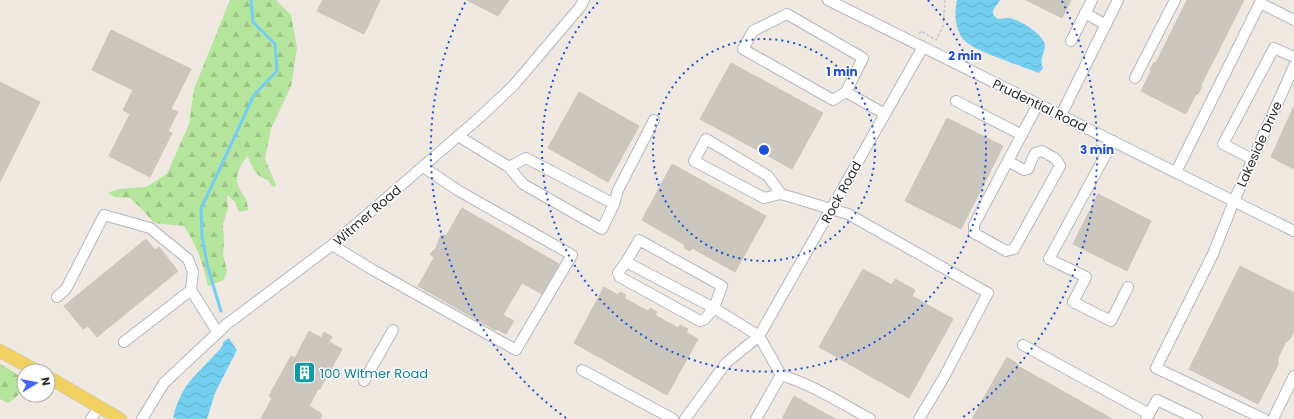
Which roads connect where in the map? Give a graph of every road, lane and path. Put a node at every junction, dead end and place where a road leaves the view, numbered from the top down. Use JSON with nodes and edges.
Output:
{"nodes":[{"id":1,"x":584,"y":0,"type":"edge"},
{"id":2,"x":828,"y":0,"type":"edge"},
{"id":3,"x":945,"y":0,"type":"edge"},
{"id":4,"x":1092,"y":0,"type":"edge"},
{"id":5,"x":1118,"y":0,"type":"edge"},
{"id":6,"x":1175,"y":0,"type":"edge"},
{"id":7,"x":1263,"y":2,"type":"edge"},
{"id":8,"x":1085,"y":13,"type":"junction"},
{"id":9,"x":1294,"y":20,"type":"edge"},
{"id":10,"x":1106,"y":25,"type":"junction"},
{"id":11,"x":921,"y":31,"type":"dead end"},
{"id":12,"x":1071,"y":41,"type":"dead end"},
{"id":13,"x":922,"y":47,"type":"junction"},
{"id":14,"x":1294,"y":57,"type":"edge"},
{"id":15,"x":1294,"y":66,"type":"edge"},
{"id":16,"x":1134,"y":78,"type":"dead end"},
{"id":17,"x":846,"y":92,"type":"junction"},
{"id":18,"x":956,"y":101,"type":"dead end"},
{"id":19,"x":1038,"y":104,"type":"junction"},
{"id":20,"x":885,"y":114,"type":"junction"},
{"id":21,"x":1060,"y":115,"type":"junction"},
{"id":22,"x":654,"y":120,"type":"dead end"},
{"id":23,"x":1022,"y":135,"type":"junction"},
{"id":24,"x":458,"y":136,"type":"junction"},
{"id":25,"x":1113,"y":141,"type":"junction"},
{"id":26,"x":1252,"y":159,"type":"junction"},
{"id":27,"x":1008,"y":161,"type":"junction"},
{"id":28,"x":423,"y":167,"type":"junction"},
{"id":29,"x":508,"y":167,"type":"junction"},
{"id":30,"x":1176,"y":172,"type":"junction"},
{"id":31,"x":782,"y":194,"type":"junction"},
{"id":32,"x":1234,"y":201,"type":"junction"},
{"id":33,"x":614,"y":204,"type":"junction"},
{"id":34,"x":831,"y":210,"type":"junction"},
{"id":35,"x":1294,"y":231,"type":"edge"},
{"id":36,"x":332,"y":246,"type":"junction"},
{"id":37,"x":626,"y":262,"type":"junction"},
{"id":38,"x":1128,"y":288,"type":"dead end"},
{"id":39,"x":191,"y":290,"type":"junction"},
{"id":40,"x":57,"y":297,"type":"dead end"},
{"id":41,"x":714,"y":308,"type":"junction"},
{"id":42,"x":392,"y":330,"type":"dead end"},
{"id":43,"x":218,"y":333,"type":"junction"},
{"id":44,"x":760,"y":336,"type":"junction"},
{"id":45,"x":124,"y":342,"type":"dead end"},
{"id":46,"x":1023,"y":344,"type":"dead end"},
{"id":47,"x":0,"y":351,"type":"edge"},
{"id":48,"x":22,"y":363,"type":"edge"},
{"id":49,"x":582,"y":370,"type":"dead end"},
{"id":50,"x":781,"y":375,"type":"junction"},
{"id":51,"x":1294,"y":376,"type":"edge"},
{"id":52,"x":364,"y":381,"type":"dead end"},
{"id":53,"x":56,"y":382,"type":"edge"},
{"id":54,"x":99,"y":407,"type":"junction"},
{"id":55,"x":1148,"y":417,"type":"edge"},
{"id":56,"x":91,"y":419,"type":"edge"},
{"id":57,"x":120,"y":419,"type":"edge"},
{"id":58,"x":142,"y":419,"type":"edge"},
{"id":59,"x":673,"y":419,"type":"edge"},
{"id":60,"x":685,"y":419,"type":"edge"},
{"id":61,"x":756,"y":419,"type":"edge"},
{"id":62,"x":870,"y":419,"type":"edge"},
{"id":63,"x":919,"y":419,"type":"edge"},
{"id":64,"x":1197,"y":419,"type":"edge"},
{"id":65,"x":1264,"y":419,"type":"edge"},
{"id":66,"x":1273,"y":419,"type":"edge"}],
"edges":[{"from":1,"to":24,"type":"street","name":"Witmer Road"},
{"from":2,"to":13,"type":"street","name":"Prudential Road"},
{"from":3,"to":11,"type":"path"},
{"from":4,"to":8,"type":"street"},
{"from":5,"to":10,"type":"street"},
{"from":6,"to":16,"type":"street"},
{"from":7,"to":9,"type":"street"},
{"from":7,"to":30,"type":"street"},
{"from":8,"to":10,"type":"street"},
{"from":8,"to":12,"type":"street"},
{"from":10,"to":21,"type":"street"},
{"from":13,"to":19,"type":"street","name":"Prudential Road"},
{"from":13,"to":20,"type":"street","name":"Rock Road"},
{"from":14,"to":26,"type":"street"},
{"from":15,"to":26,"type":"street","name":"Lakeside Drive"},
{"from":17,"to":17,"type":"street"},
{"from":17,"to":20,"type":"street"},
{"from":18,"to":23,"type":"street"},
{"from":19,"to":21,"type":"street","name":"Prudential Road"},
{"from":19,"to":23,"type":"street"},
{"from":20,"to":34,"type":"street","name":"Rock Road"},
{"from":21,"to":25,"type":"street","name":"Prudential Road"},
{"from":22,"to":33,"type":"street"},
{"from":23,"to":27,"type":"street"},
{"from":24,"to":28,"type":"street","name":"Witmer Road"},
{"from":24,"to":29,"type":"street"},
{"from":25,"to":30,"type":"street","name":"Prudential Road"},
{"from":25,"to":38,"type":"street"},
{"from":26,"to":32,"type":"street","name":"Lakeside Drive"},
{"from":27,"to":27,"type":"street"},
{"from":28,"to":36,"type":"street","name":"Witmer Road"},
{"from":28,"to":36,"type":"street"},
{"from":29,"to":33,"type":"street"},
{"from":29,"to":33,"type":"street"},
{"from":30,"to":32,"type":"street","name":"Prudential Road"},
{"from":31,"to":31,"type":"street"},
{"from":31,"to":34,"type":"street"},
{"from":32,"to":35,"type":"street","name":"Prudential Road"},
{"from":32,"to":65,"type":"street","name":"Lakeside Drive"},
{"from":34,"to":44,"type":"street","name":"Rock Road"},
{"from":34,"to":63,"type":"street"},
{"from":36,"to":43,"type":"street","name":"Witmer Road"},
{"from":37,"to":41,"type":"street"},
{"from":37,"to":41,"type":"street"},
{"from":37,"to":41,"type":"street"},
{"from":39,"to":40,"type":"street"},
{"from":39,"to":43,"type":"street"},
{"from":39,"to":45,"type":"street"},
{"from":41,"to":44,"type":"street"},
{"from":42,"to":52,"type":"street"},
{"from":43,"to":58,"type":"street","name":"Witmer Road"},
{"from":44,"to":50,"type":"street"},
{"from":44,"to":60,"type":"street"},
{"from":46,"to":55,"type":"street"},
{"from":47,"to":48,"type":"main road"},
{"from":49,"to":59,"type":"street"},
{"from":50,"to":61,"type":"street"},
{"from":50,"to":62,"type":"street"},
{"from":51,"to":66,"type":"street"},
{"from":53,"to":54,"type":"main road"},
{"from":54,"to":56,"type":"street"},
{"from":54,"to":57,"type":"main road"},
{"from":55,"to":64,"type":"street"}]}
